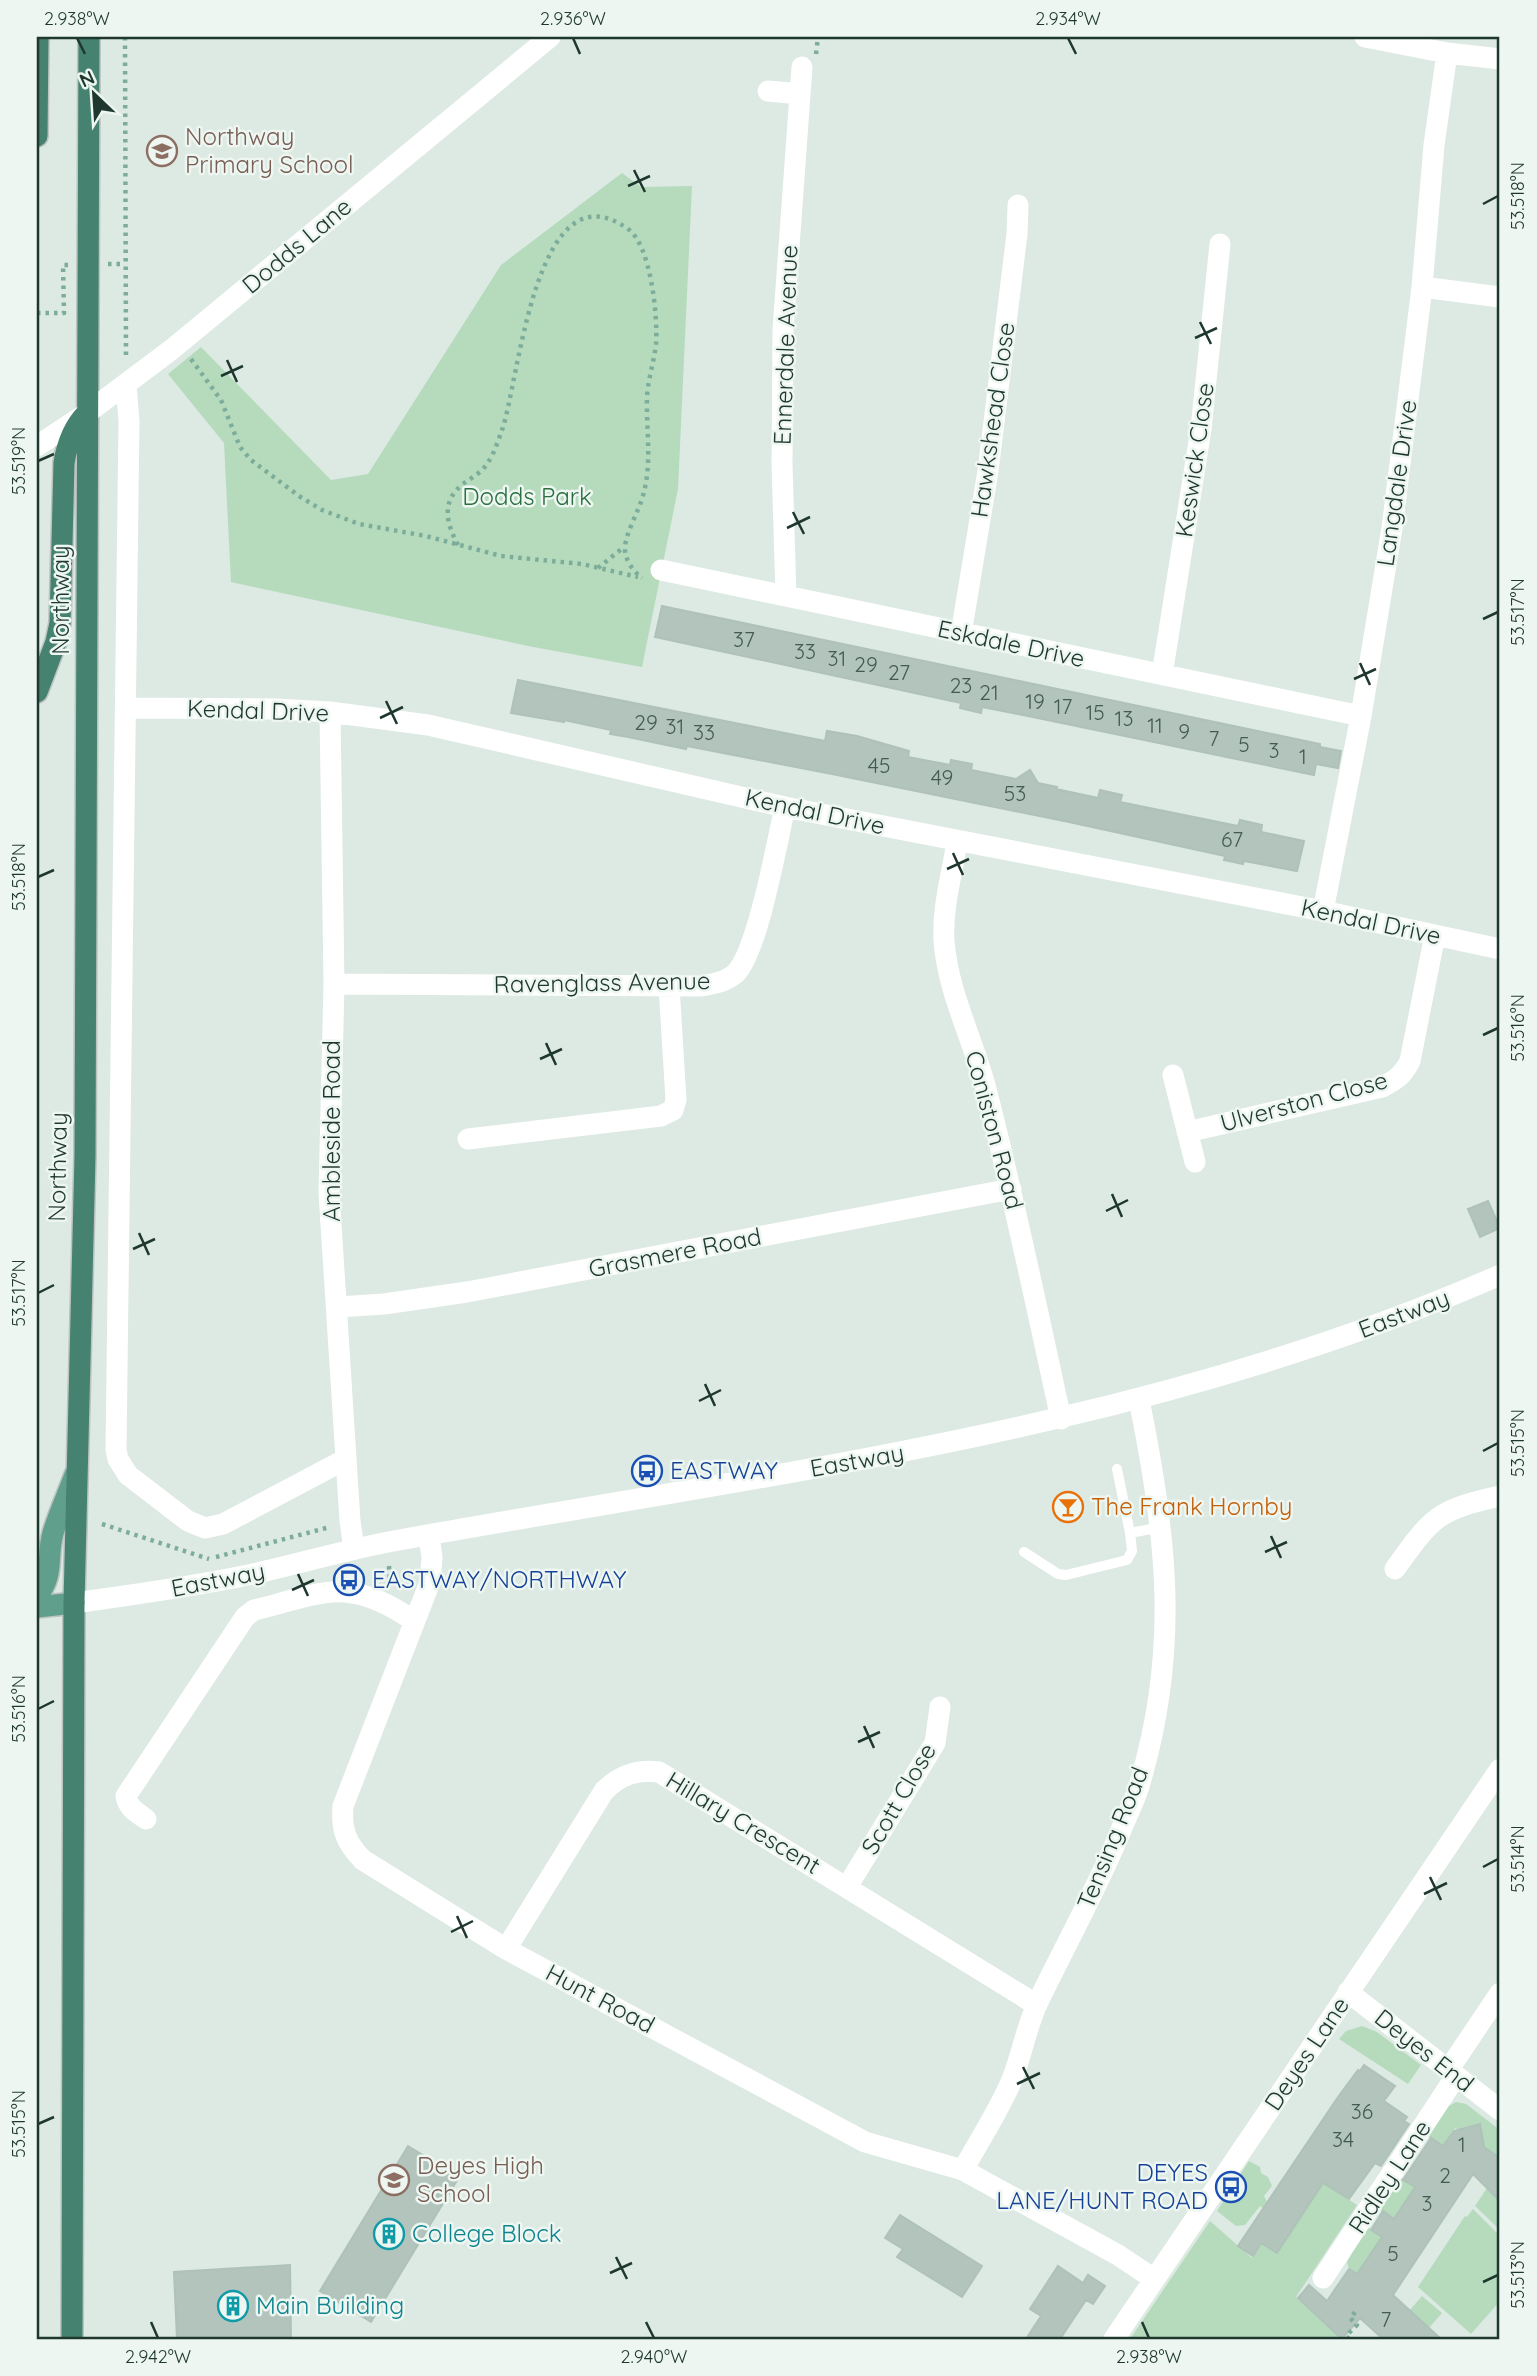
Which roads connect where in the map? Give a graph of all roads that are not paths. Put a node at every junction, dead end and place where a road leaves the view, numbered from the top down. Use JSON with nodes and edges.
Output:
{"nodes":[{"id":1,"x":38,"y":37,"type":"edge"},
{"id":2,"x":89,"y":37,"type":"edge"},
{"id":3,"x":550,"y":37,"type":"edge"},
{"id":4,"x":1365,"y":37,"type":"edge"},
{"id":5,"x":1447,"y":52,"type":"junction"},
{"id":6,"x":1500,"y":59,"type":"edge"},
{"id":7,"x":802,"y":67,"type":"dead end"},
{"id":8,"x":768,"y":91,"type":"dead end"},
{"id":9,"x":800,"y":94,"type":"junction"},
{"id":10,"x":37,"y":136,"type":"edge"},
{"id":11,"x":1018,"y":205,"type":"dead end"},
{"id":12,"x":1220,"y":244,"type":"dead end"},
{"id":13,"x":1422,"y":287,"type":"junction"},
{"id":14,"x":1500,"y":297,"type":"edge"},
{"id":15,"x":126,"y":385,"type":"junction"},
{"id":16,"x":87,"y":413,"type":"junction"},
{"id":17,"x":37,"y":446,"type":"edge"},
{"id":18,"x":652,"y":576,"type":"road end"},
{"id":19,"x":786,"y":596,"type":"junction"},
{"id":20,"x":961,"y":634,"type":"junction"},
{"id":21,"x":1162,"y":676,"type":"junction"},
{"id":22,"x":37,"y":692,"type":"edge"},
{"id":23,"x":126,"y":708,"type":"junction"},
{"id":24,"x":330,"y":712,"type":"junction"},
{"id":25,"x":1361,"y":716,"type":"junction"},
{"id":26,"x":785,"y":807,"type":"junction"},
{"id":27,"x":957,"y":842,"type":"junction"},
{"id":28,"x":1323,"y":911,"type":"junction"},
{"id":29,"x":1435,"y":935,"type":"junction"},
{"id":30,"x":1500,"y":949,"type":"edge"},
{"id":31,"x":334,"y":984,"type":"junction"},
{"id":32,"x":669,"y":986,"type":"junction"},
{"id":33,"x":1173,"y":1075,"type":"dead end"},
{"id":34,"x":1187,"y":1132,"type":"junction"},
{"id":35,"x":468,"y":1139,"type":"dead end"},
{"id":36,"x":1195,"y":1162,"type":"dead end"},
{"id":37,"x":1011,"y":1189,"type":"junction"},
{"id":38,"x":1500,"y":1275,"type":"edge"},
{"id":39,"x":338,"y":1307,"type":"junction"},
{"id":40,"x":1139,"y":1400,"type":"junction"},
{"id":41,"x":1061,"y":1419,"type":"junction"},
{"id":42,"x":346,"y":1460,"type":"junction"},
{"id":43,"x":1117,"y":1469,"type":"dead end"},
{"id":44,"x":77,"y":1470,"type":"junction"},
{"id":45,"x":1500,"y":1496,"type":"edge"},
{"id":46,"x":1161,"y":1527,"type":"junction"},
{"id":47,"x":1130,"y":1533,"type":"junction"},
{"id":48,"x":429,"y":1536,"type":"junction"},
{"id":49,"x":354,"y":1549,"type":"junction"},
{"id":50,"x":1024,"y":1552,"type":"dead end"},
{"id":51,"x":1395,"y":1569,"type":"dead end"},
{"id":52,"x":37,"y":1597,"type":"edge"},
{"id":53,"x":74,"y":1604,"type":"junction"},
{"id":54,"x":37,"y":1608,"type":"edge"},
{"id":55,"x":414,"y":1621,"type":"junction"},
{"id":56,"x":940,"y":1707,"type":"dead end"},
{"id":57,"x":1500,"y":1769,"type":"edge"},
{"id":58,"x":146,"y":1819,"type":"dead end"},
{"id":59,"x":847,"y":1887,"type":"junction"},
{"id":60,"x":506,"y":1949,"type":"junction"},
{"id":61,"x":1348,"y":1992,"type":"junction"},
{"id":62,"x":1500,"y":1993,"type":"edge"},
{"id":63,"x":1037,"y":2005,"type":"junction"},
{"id":64,"x":1452,"y":2072,"type":"junction"},
{"id":65,"x":1500,"y":2110,"type":"edge"},
{"id":66,"x":963,"y":2170,"type":"junction"},
{"id":67,"x":1323,"y":2278,"type":"dead end"},
{"id":68,"x":1154,"y":2279,"type":"junction"},
{"id":69,"x":72,"y":2339,"type":"edge"},
{"id":70,"x":1114,"y":2339,"type":"edge"}],
"edges":[{"from":1,"to":10,"type":"highway"},
{"from":2,"to":16,"type":"highway","name":"Northway"},
{"from":3,"to":15,"type":"street","name":"Dodds Lane"},
{"from":4,"to":5,"type":"street"},
{"from":5,"to":6,"type":"street"},
{"from":5,"to":13,"type":"street","name":"Langdale Drive"},
{"from":7,"to":9,"type":"street","name":"Ennerdale Avenue"},
{"from":8,"to":9,"type":"street"},
{"from":9,"to":19,"type":"street","name":"Ennerdale Avenue"},
{"from":11,"to":20,"type":"street","name":"Hawkshead Close"},
{"from":12,"to":21,"type":"street","name":"Keswick Close"},
{"from":13,"to":14,"type":"street"},
{"from":13,"to":25,"type":"street","name":"Langdale Drive"},
{"from":15,"to":16,"type":"street","name":"Dodds Lane"},
{"from":15,"to":23,"type":"street"},
{"from":16,"to":17,"type":"street","name":"Dodds Lane"},
{"from":16,"to":22,"type":"highway"},
{"from":16,"to":44,"type":"highway","name":"Northway"},
{"from":18,"to":19,"type":"street","name":"Eskdale Drive"},
{"from":19,"to":20,"type":"street","name":"Eskdale Drive"},
{"from":20,"to":21,"type":"street","name":"Eskdale Drive"},
{"from":21,"to":25,"type":"street","name":"Eskdale Drive"},
{"from":23,"to":24,"type":"street","name":"Kendal Drive"},
{"from":23,"to":42,"type":"street"},
{"from":24,"to":26,"type":"street","name":"Kendal Drive"},
{"from":24,"to":31,"type":"street","name":"Ambleside Road"},
{"from":25,"to":28,"type":"street","name":"Langdale Drive"},
{"from":26,"to":27,"type":"street","name":"Kendal Drive"},
{"from":26,"to":32,"type":"street","name":"Ravenglass Avenue"},
{"from":27,"to":28,"type":"street","name":"Kendal Drive"},
{"from":27,"to":37,"type":"street","name":"Coniston Road"},
{"from":28,"to":29,"type":"street","name":"Kendal Drive"},
{"from":29,"to":30,"type":"street","name":"Kendal Drive"},
{"from":29,"to":34,"type":"street","name":"Ulverston Close"},
{"from":31,"to":32,"type":"street","name":"Ravenglass Avenue"},
{"from":31,"to":39,"type":"street","name":"Ambleside Road"},
{"from":32,"to":35,"type":"street"},
{"from":33,"to":34,"type":"street","name":"Ulverston Close"},
{"from":34,"to":36,"type":"street","name":"Ulverston Close"},
{"from":37,"to":39,"type":"street","name":"Grasmere Road"},
{"from":37,"to":41,"type":"street","name":"Coniston Road"},
{"from":38,"to":40,"type":"street","name":"Eastway"},
{"from":39,"to":42,"type":"street","name":"Ambleside Road"},
{"from":40,"to":41,"type":"street","name":"Eastway"},
{"from":40,"to":46,"type":"street","name":"Tensing Road"},
{"from":41,"to":48,"type":"street","name":"Eastway"},
{"from":42,"to":49,"type":"street","name":"Ambleside Road"},
{"from":43,"to":47,"type":"lane"},
{"from":44,"to":52,"type":"main road"},
{"from":44,"to":53,"type":"highway","name":"Northway"},
{"from":45,"to":51,"type":"street"},
{"from":46,"to":47,"type":"lane"},
{"from":46,"to":63,"type":"street","name":"Tensing Road"},
{"from":47,"to":50,"type":"lane"},
{"from":48,"to":49,"type":"street","name":"Eastway"},
{"from":48,"to":55,"type":"street","name":"Hunt Road"},
{"from":49,"to":53,"type":"street","name":"Eastway"},
{"from":53,"to":54,"type":"main road"},
{"from":53,"to":69,"type":"highway","name":"Northway"},
{"from":55,"to":58,"type":"street"},
{"from":55,"to":60,"type":"street","name":"Hunt Road"},
{"from":56,"to":59,"type":"street","name":"Scott Close"},
{"from":57,"to":61,"type":"street","name":"Deyes Lane"},
{"from":59,"to":60,"type":"street","name":"Hillary Crescent"},
{"from":59,"to":63,"type":"street","name":"Hillary Crescent"},
{"from":60,"to":66,"type":"street","name":"Hunt Road"},
{"from":61,"to":64,"type":"street","name":"Deyes End"},
{"from":61,"to":68,"type":"street","name":"Deyes Lane"},
{"from":62,"to":64,"type":"street","name":"Ridley Lane"},
{"from":63,"to":66,"type":"street","name":"Tensing Road"},
{"from":64,"to":65,"type":"street","name":"Deyes End"},
{"from":64,"to":67,"type":"street","name":"Ridley Lane"},
{"from":66,"to":68,"type":"street","name":"Hunt Road"},
{"from":68,"to":70,"type":"street","name":"Deyes Lane"}]}
